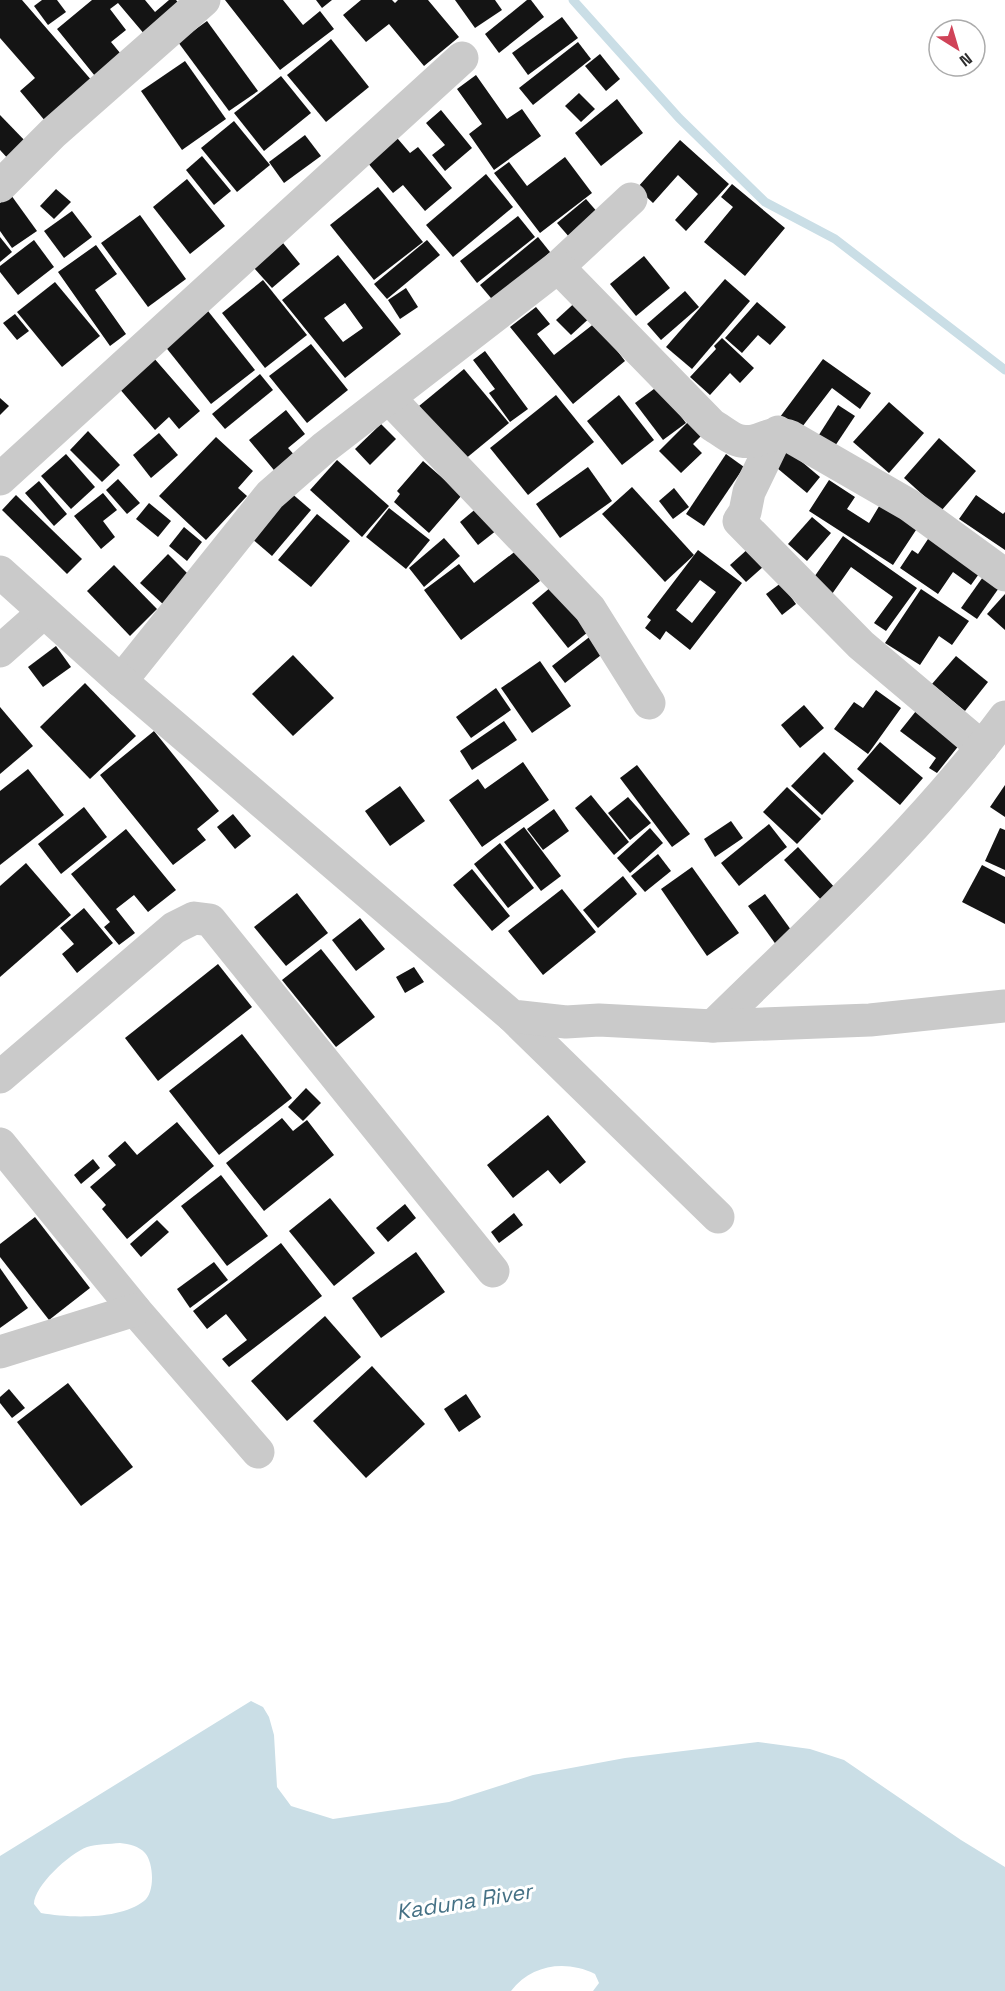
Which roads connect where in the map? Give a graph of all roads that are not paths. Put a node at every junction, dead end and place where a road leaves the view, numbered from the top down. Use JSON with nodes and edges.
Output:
{"nodes":[{"id":1,"x":204,"y":0,"type":"edge"},
{"id":2,"x":462,"y":58,"type":"dead end"},
{"id":3,"x":0,"y":186,"type":"edge"},
{"id":4,"x":631,"y":199,"type":"dead end"},
{"id":5,"x":558,"y":267,"type":"junction"},
{"id":6,"x":389,"y":398,"type":"junction"},
{"id":7,"x":778,"y":432,"type":"junction"},
{"id":8,"x":0,"y":479,"type":"edge"},
{"id":9,"x":0,"y":572,"type":"edge"},
{"id":10,"x":1005,"y":575,"type":"edge"},
{"id":11,"x":44,"y":612,"type":"junction"},
{"id":12,"x":0,"y":651,"type":"edge"},
{"id":13,"x":121,"y":681,"type":"junction"},
{"id":14,"x":649,"y":703,"type":"dead end"},
{"id":15,"x":1005,"y":717,"type":"edge"},
{"id":16,"x":982,"y":747,"type":"junction"},
{"id":17,"x":1005,"y":1006,"type":"edge"},
{"id":18,"x":512,"y":1016,"type":"junction"},
{"id":19,"x":713,"y":1026,"type":"junction"},
{"id":20,"x":0,"y":1077,"type":"edge"},
{"id":21,"x":0,"y":1143,"type":"edge"},
{"id":22,"x":14,"y":1186,"type":"edge"},
{"id":23,"x":718,"y":1217,"type":"dead end"},
{"id":24,"x":492,"y":1271,"type":"dead end"},
{"id":25,"x":135,"y":1310,"type":"junction"},
{"id":26,"x":0,"y":1352,"type":"edge"},
{"id":27,"x":258,"y":1452,"type":"dead end"}],
"edges":[{"from":1,"to":3,"type":"street"},
{"from":2,"to":8,"type":"street"},
{"from":4,"to":5,"type":"street"},
{"from":5,"to":6,"type":"street"},
{"from":5,"to":7,"type":"street"},
{"from":6,"to":13,"type":"street"},
{"from":6,"to":14,"type":"street"},
{"from":7,"to":10,"type":"street"},
{"from":7,"to":16,"type":"street"},
{"from":9,"to":11,"type":"street"},
{"from":11,"to":12,"type":"street"},
{"from":11,"to":13,"type":"street"},
{"from":13,"to":18,"type":"street"},
{"from":15,"to":16,"type":"street"},
{"from":16,"to":19,"type":"street"},
{"from":17,"to":19,"type":"street"},
{"from":18,"to":19,"type":"street"},
{"from":18,"to":23,"type":"street"},
{"from":20,"to":24,"type":"street"},
{"from":21,"to":22,"type":"street"},
{"from":22,"to":25,"type":"street"},
{"from":25,"to":26,"type":"street"},
{"from":25,"to":27,"type":"street"}]}
